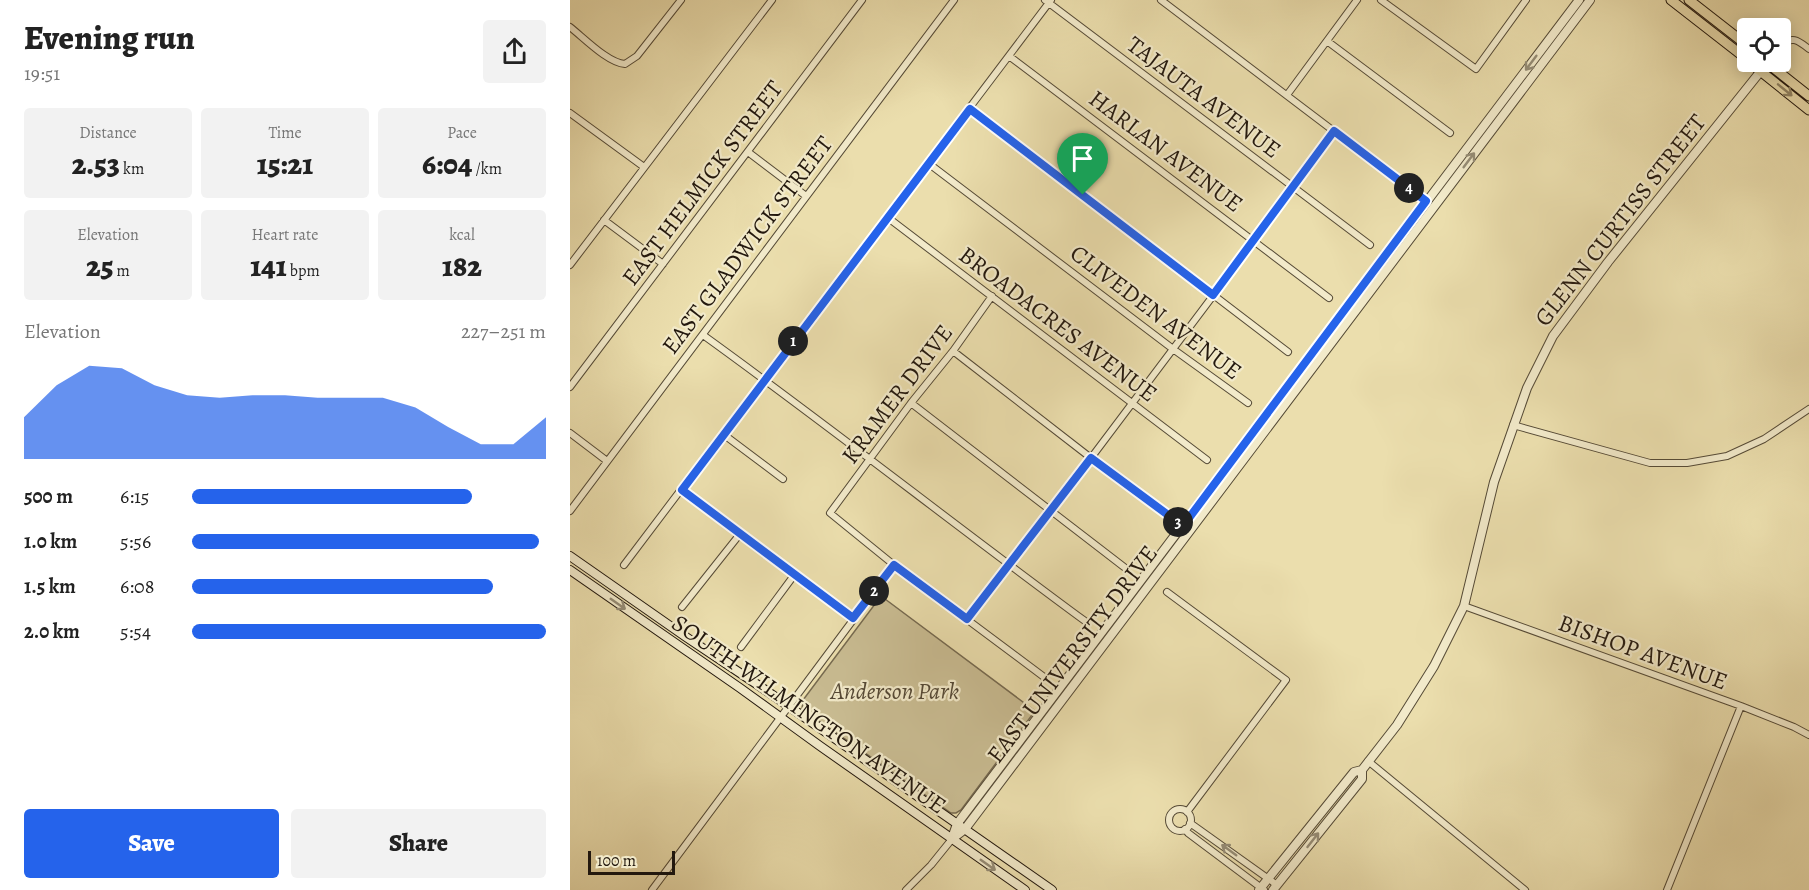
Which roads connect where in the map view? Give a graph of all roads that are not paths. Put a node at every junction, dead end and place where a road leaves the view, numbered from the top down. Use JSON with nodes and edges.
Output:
{"nodes":[{"id":1,"x":681,"y":0,"type":"edge"},
{"id":2,"x":772,"y":0,"type":"edge"},
{"id":3,"x":862,"y":0,"type":"edge"},
{"id":4,"x":953,"y":0,"type":"edge"},
{"id":5,"x":1161,"y":0,"type":"edge"},
{"id":6,"x":1357,"y":0,"type":"edge"},
{"id":7,"x":1381,"y":0,"type":"edge"},
{"id":8,"x":1526,"y":0,"type":"edge"},
{"id":9,"x":1580,"y":0,"type":"edge"},
{"id":10,"x":1590,"y":0,"type":"edge"},
{"id":11,"x":1671,"y":0,"type":"edge"},
{"id":12,"x":1689,"y":0,"type":"edge"},
{"id":13,"x":1048,"y":1,"type":"edge"},
{"id":14,"x":1709,"y":16,"type":"junction"},
{"id":15,"x":1702,"y":24,"type":"junction"},
{"id":16,"x":570,"y":27,"type":"edge"},
{"id":17,"x":1737,"y":38,"type":"edge"},
{"id":18,"x":1791,"y":39,"type":"edge"},
{"id":19,"x":1327,"y":41,"type":"junction"},
{"id":20,"x":1809,"y":49,"type":"edge"},
{"id":21,"x":1737,"y":52,"type":"edge"},
{"id":22,"x":1009,"y":56,"type":"junction"},
{"id":23,"x":1759,"y":72,"type":"edge"},
{"id":24,"x":1763,"y":72,"type":"edge"},
{"id":25,"x":1780,"y":72,"type":"edge"},
{"id":26,"x":1287,"y":94,"type":"junction"},
{"id":27,"x":1809,"y":96,"type":"edge"},
{"id":28,"x":970,"y":109,"type":"junction"},
{"id":29,"x":1809,"y":110,"type":"edge"},
{"id":30,"x":570,"y":113,"type":"edge"},
{"id":31,"x":1334,"y":131,"type":"junction"},
{"id":32,"x":1450,"y":133,"type":"dead end"},
{"id":33,"x":748,"y":152,"type":"junction"},
{"id":34,"x":928,"y":163,"type":"junction"},
{"id":35,"x":644,"y":167,"type":"junction"},
{"id":36,"x":1293,"y":186,"type":"junction"},
{"id":37,"x":806,"y":196,"type":"junction"},
{"id":38,"x":1426,"y":201,"type":"junction"},
{"id":39,"x":1434,"y":207,"type":"junction"},
{"id":40,"x":887,"y":217,"type":"junction"},
{"id":41,"x":604,"y":220,"type":"junction"},
{"id":42,"x":1255,"y":240,"type":"junction"},
{"id":43,"x":1370,"y":245,"type":"dead end"},
{"id":44,"x":663,"y":264,"type":"junction"},
{"id":45,"x":570,"y":265,"type":"edge"},
{"id":46,"x":1213,"y":295,"type":"junction"},
{"id":47,"x":992,"y":296,"type":"junction"},
{"id":48,"x":1329,"y":298,"type":"dead end"},
{"id":49,"x":704,"y":335,"type":"junction"},
{"id":50,"x":1173,"y":349,"type":"junction"},
{"id":51,"x":953,"y":351,"type":"junction"},
{"id":52,"x":1288,"y":352,"type":"dead end"},
{"id":53,"x":765,"y":379,"type":"junction"},
{"id":54,"x":570,"y":387,"type":"edge"},
{"id":55,"x":1133,"y":402,"type":"junction"},
{"id":56,"x":911,"y":403,"type":"junction"},
{"id":57,"x":1248,"y":403,"type":"dead end"},
{"id":58,"x":1809,"y":409,"type":"edge"},
{"id":59,"x":1513,"y":425,"type":"junction"},
{"id":60,"x":570,"y":433,"type":"edge"},
{"id":61,"x":723,"y":434,"type":"junction"},
{"id":62,"x":1091,"y":458,"type":"junction"},
{"id":63,"x":871,"y":459,"type":"junction"},
{"id":64,"x":1207,"y":460,"type":"dead end"},
{"id":65,"x":607,"y":461,"type":"junction"},
{"id":66,"x":783,"y":479,"type":"dead end"},
{"id":67,"x":682,"y":490,"type":"junction"},
{"id":68,"x":1051,"y":510,"type":"junction"},
{"id":69,"x":570,"y":511,"type":"edge"},
{"id":70,"x":1186,"y":529,"type":"junction"},
{"id":71,"x":740,"y":534,"type":"junction"},
{"id":72,"x":570,"y":556,"type":"edge"},
{"id":73,"x":579,"y":562,"type":"junction"},
{"id":74,"x":624,"y":565,"type":"dead end"},
{"id":75,"x":894,"y":565,"type":"junction"},
{"id":76,"x":1009,"y":565,"type":"junction"},
{"id":77,"x":1124,"y":567,"type":"dead end"},
{"id":78,"x":571,"y":572,"type":"edge"},
{"id":79,"x":795,"y":574,"type":"junction"},
{"id":80,"x":1167,"y":592,"type":"dead end"},
{"id":81,"x":1464,"y":606,"type":"junction"},
{"id":82,"x":682,"y":607,"type":"dead end"},
{"id":83,"x":853,"y":618,"type":"junction"},
{"id":84,"x":967,"y":619,"type":"junction"},
{"id":85,"x":1085,"y":621,"type":"dead end"},
{"id":86,"x":741,"y":647,"type":"dead end"},
{"id":87,"x":1044,"y":677,"type":"dead end"},
{"id":88,"x":788,"y":706,"type":"junction"},
{"id":89,"x":1741,"y":706,"type":"junction"},
{"id":90,"x":780,"y":717,"type":"junction"},
{"id":91,"x":1809,"y":735,"type":"edge"},
{"id":92,"x":1368,"y":761,"type":"junction"},
{"id":93,"x":1362,"y":770,"type":"junction"},
{"id":94,"x":1187,"y":812,"type":"junction"},
{"id":95,"x":1190,"y":823,"type":"junction"},
{"id":96,"x":961,"y":827,"type":"junction"},
{"id":97,"x":1185,"y":829,"type":"junction"},
{"id":98,"x":952,"y":839,"type":"junction"},
{"id":99,"x":1268,"y":879,"type":"junction"},
{"id":100,"x":1275,"y":888,"type":"edge"},
{"id":101,"x":1261,"y":889,"type":"edge"},
{"id":102,"x":652,"y":890,"type":"edge"},
{"id":103,"x":906,"y":890,"type":"edge"},
{"id":104,"x":1024,"y":890,"type":"edge"},
{"id":105,"x":1052,"y":890,"type":"edge"},
{"id":106,"x":1526,"y":890,"type":"edge"},
{"id":107,"x":1667,"y":890,"type":"edge"}],
"edges":[{"from":1,"to":16,"type":"street"},
{"from":2,"to":35,"type":"street"},
{"from":3,"to":33,"type":"street","name":"EAST HELMICK STREET"},
{"from":4,"to":37,"type":"street","name":"EAST GLADWICK STREET"},
{"from":5,"to":26,"type":"street"},
{"from":6,"to":19,"type":"street"},
{"from":7,"to":8,"type":"street"},
{"from":9,"to":38,"type":"street","name":"EAST UNIVERSITY DRIVE","one_way":true},
{"from":39,"to":10,"type":"street","name":"EAST UNIVERSITY DRIVE","one_way":true},
{"from":11,"to":15,"type":"main road"},
{"from":12,"to":14,"type":"main road"},
{"from":13,"to":22,"type":"street"},
{"from":13,"to":36,"type":"street","name":"TAJAUTA AVENUE"},
{"from":14,"to":15,"type":"main road"},
{"from":14,"to":17,"type":"main road"},
{"from":15,"to":21,"type":"main road"},
{"from":18,"to":20,"type":"street"},
{"from":19,"to":26,"type":"street"},
{"from":19,"to":32,"type":"street"},
{"from":22,"to":28,"type":"street"},
{"from":22,"to":42,"type":"street","name":"HARLAN AVENUE"},
{"from":23,"to":59,"type":"street","name":"GLENN CURTISS STREET"},
{"from":24,"to":29,"type":"main road","one_way":true},
{"from":25,"to":27,"type":"main road"},
{"from":26,"to":31,"type":"street"},
{"from":28,"to":34,"type":"street"},
{"from":28,"to":46,"type":"street"},
{"from":30,"to":35,"type":"street"},
{"from":31,"to":36,"type":"street"},
{"from":31,"to":38,"type":"street"},
{"from":33,"to":37,"type":"street"},
{"from":33,"to":44,"type":"street","name":"EAST HELMICK STREET"},
{"from":34,"to":40,"type":"street"},
{"from":34,"to":50,"type":"street","name":"CLIVEDEN AVENUE"},
{"from":35,"to":41,"type":"street"},
{"from":36,"to":42,"type":"street"},
{"from":36,"to":43,"type":"street","name":"TAJAUTA AVENUE"},
{"from":37,"to":49,"type":"street","name":"EAST GLADWICK STREET"},
{"from":38,"to":39,"type":"street"},
{"from":38,"to":70,"type":"street","name":"EAST UNIVERSITY DRIVE"},
{"from":39,"to":70,"type":"street","name":"EAST UNIVERSITY DRIVE"},
{"from":40,"to":47,"type":"street","name":"BROADACRES AVENUE"},
{"from":40,"to":53,"type":"street"},
{"from":41,"to":44,"type":"street"},
{"from":41,"to":45,"type":"street"},
{"from":42,"to":46,"type":"street"},
{"from":42,"to":48,"type":"street","name":"HARLAN AVENUE"},
{"from":44,"to":54,"type":"street","name":"EAST HELMICK STREET"},
{"from":46,"to":50,"type":"street"},
{"from":46,"to":52,"type":"street"},
{"from":47,"to":51,"type":"street","name":"KRAMER DRIVE"},
{"from":47,"to":55,"type":"street","name":"BROADACRES AVENUE"},
{"from":49,"to":53,"type":"street"},
{"from":49,"to":65,"type":"street","name":"EAST GLADWICK STREET"},
{"from":50,"to":55,"type":"street"},
{"from":50,"to":57,"type":"street","name":"CLIVEDEN AVENUE"},
{"from":51,"to":56,"type":"street","name":"KRAMER DRIVE"},
{"from":51,"to":62,"type":"street"},
{"from":53,"to":61,"type":"street"},
{"from":53,"to":63,"type":"street"},
{"from":55,"to":62,"type":"street"},
{"from":55,"to":64,"type":"street","name":"BROADACRES AVENUE"},
{"from":56,"to":63,"type":"street","name":"KRAMER DRIVE"},
{"from":56,"to":68,"type":"street"},
{"from":58,"to":59,"type":"street"},
{"from":59,"to":81,"type":"street","name":"GLENN CURTISS STREET"},
{"from":60,"to":65,"type":"street"},
{"from":61,"to":66,"type":"street"},
{"from":61,"to":67,"type":"street"},
{"from":62,"to":68,"type":"street"},
{"from":62,"to":70,"type":"street"},
{"from":63,"to":75,"type":"street","name":"KRAMER DRIVE"},
{"from":63,"to":76,"type":"street"},
{"from":65,"to":69,"type":"street","name":"EAST GLADWICK STREET"},
{"from":67,"to":71,"type":"street"},
{"from":67,"to":74,"type":"street"},
{"from":68,"to":76,"type":"street"},
{"from":68,"to":77,"type":"street"},
{"from":70,"to":96,"type":"street","name":"EAST UNIVERSITY DRIVE"},
{"from":71,"to":79,"type":"street"},
{"from":71,"to":82,"type":"street"},
{"from":72,"to":73,"type":"main road","name":"SOUTH WILMINGTON AVENUE"},
{"from":73,"to":78,"type":"street"},
{"from":73,"to":88,"type":"main road","name":"SOUTH WILMINGTON AVENUE"},
{"from":75,"to":83,"type":"street"},
{"from":75,"to":84,"type":"street"},
{"from":76,"to":84,"type":"street"},
{"from":76,"to":85,"type":"street"},
{"from":78,"to":90,"type":"main road","name":"SOUTH WILMINGTON AVENUE","one_way":true},
{"from":79,"to":83,"type":"street"},
{"from":79,"to":86,"type":"street"},
{"from":80,"to":94,"type":"street"},
{"from":81,"to":89,"type":"street","name":"BISHOP AVENUE"},
{"from":81,"to":92,"type":"street","name":"GLENN CURTISS STREET"},
{"from":83,"to":88,"type":"street"},
{"from":84,"to":87,"type":"street"},
{"from":88,"to":90,"type":"street"},
{"from":88,"to":96,"type":"main road","name":"SOUTH WILMINGTON AVENUE"},
{"from":89,"to":91,"type":"street","name":"BISHOP AVENUE"},
{"from":89,"to":107,"type":"street"},
{"from":90,"to":98,"type":"main road","name":"SOUTH WILMINGTON AVENUE"},
{"from":90,"to":102,"type":"street"},
{"from":92,"to":93,"type":"street","name":"GLENN CURTISS STREET"},
{"from":92,"to":106,"type":"street"},
{"from":93,"to":99,"type":"street","name":"GLENN CURTISS STREET"},
{"from":100,"to":93,"type":"street","name":"GLENN CURTISS STREET","one_way":true},
{"from":94,"to":95,"type":"street"},
{"from":94,"to":97,"type":"street"},
{"from":95,"to":97,"type":"street"},
{"from":99,"to":95,"type":"street","one_way":true},
{"from":96,"to":98,"type":"street","name":"EAST UNIVERSITY DRIVE"},
{"from":96,"to":105,"type":"main road","name":"SOUTH WILMINGTON AVENUE"},
{"from":97,"to":101,"type":"street"},
{"from":98,"to":103,"type":"street","name":"EAST UNIVERSITY DRIVE"},
{"from":98,"to":104,"type":"main road","name":"SOUTH WILMINGTON AVENUE","one_way":true},
{"from":99,"to":100,"type":"street"},
{"from":99,"to":101,"type":"street","name":"GLENN CURTISS STREET"}]}
